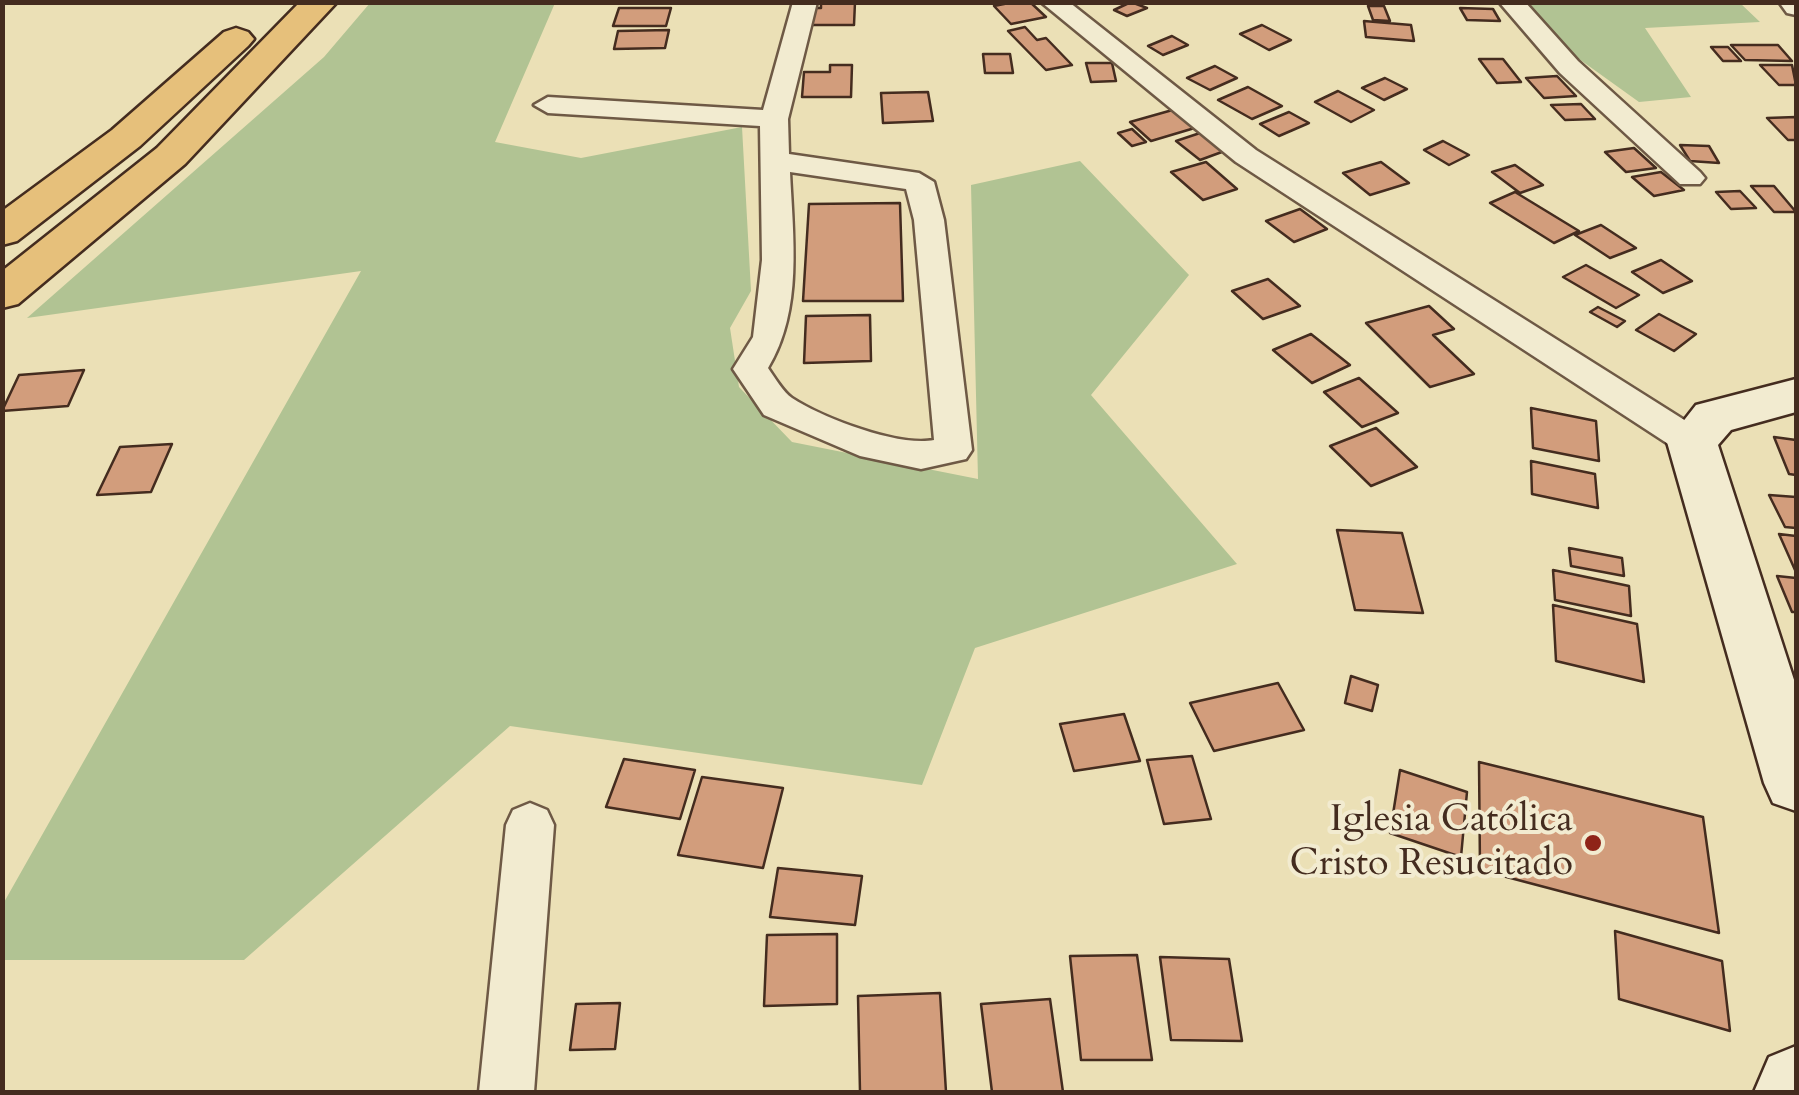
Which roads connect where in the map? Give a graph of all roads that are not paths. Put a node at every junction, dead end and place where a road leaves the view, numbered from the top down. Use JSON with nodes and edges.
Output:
{"nodes":[{"id":1,"x":274,"y":2,"type":"edge"},
{"id":2,"x":320,"y":2,"type":"edge"},
{"id":3,"x":805,"y":2,"type":"edge"},
{"id":4,"x":1053,"y":2,"type":"edge"},
{"id":5,"x":1511,"y":2,"type":"edge"},
{"id":6,"x":548,"y":105,"type":"dead end"},
{"id":7,"x":774,"y":119,"type":"junction"},
{"id":8,"x":775,"y":162,"type":"junction"},
{"id":9,"x":1690,"y":178,"type":"dead end"},
{"id":10,"x":2,"y":232,"type":"edge"},
{"id":11,"x":2,"y":294,"type":"edge"},
{"id":12,"x":1796,"y":396,"type":"edge"},
{"id":13,"x":1692,"y":442,"type":"junction"},
{"id":14,"x":1796,"y":782,"type":"edge"},
{"id":15,"x":530,"y":824,"type":"dead end"},
{"id":16,"x":1796,"y":1084,"type":"edge"},
{"id":17,"x":506,"y":1092,"type":"edge"},
{"id":18,"x":1792,"y":1092,"type":"edge"}],
"edges":[{"from":1,"to":10,"type":"main road"},
{"from":2,"to":11,"type":"main road"},
{"from":3,"to":7,"type":"street"},
{"from":4,"to":13,"type":"street"},
{"from":5,"to":9,"type":"street"},
{"from":6,"to":7,"type":"street"},
{"from":7,"to":8,"type":"street"},
{"from":8,"to":8,"type":"street"},
{"from":12,"to":13,"type":"street"},
{"from":13,"to":14,"type":"street"},
{"from":15,"to":17,"type":"street"},
{"from":16,"to":18,"type":"street"}]}
